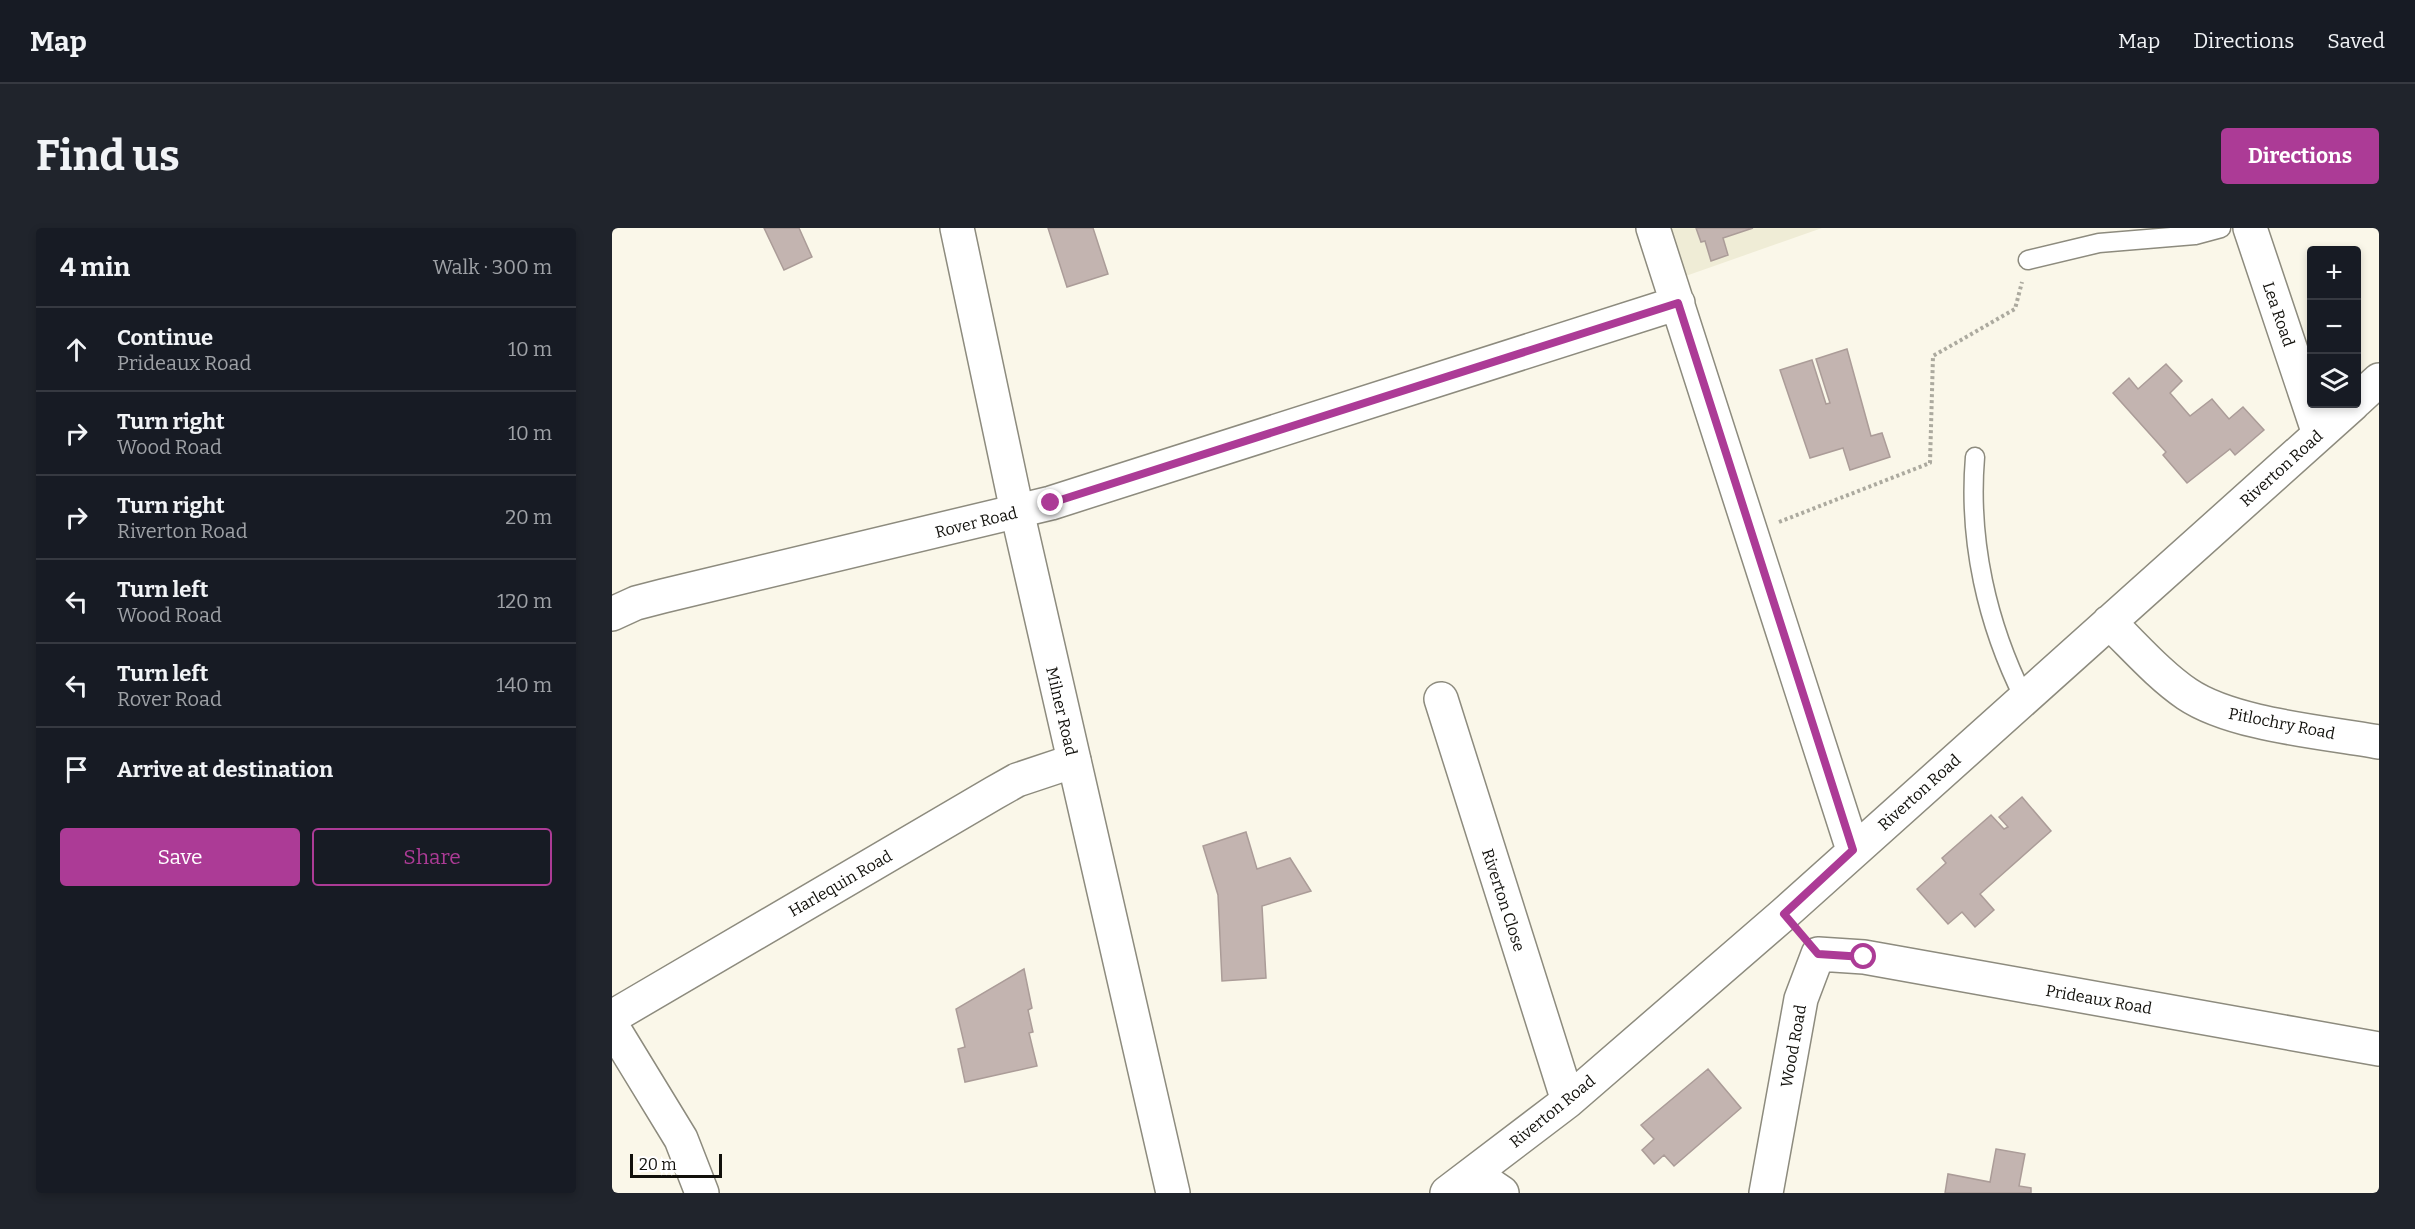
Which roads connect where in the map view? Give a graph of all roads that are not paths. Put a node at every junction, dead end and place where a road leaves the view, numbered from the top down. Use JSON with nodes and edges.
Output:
{"nodes":[{"id":1,"x":957,"y":228,"type":"edge"},
{"id":2,"x":1653,"y":228,"type":"edge"},
{"id":3,"x":2221,"y":228,"type":"edge"},
{"id":4,"x":2250,"y":228,"type":"edge"},
{"id":5,"x":2028,"y":261,"type":"road end"},
{"id":6,"x":1678,"y":303,"type":"junction"},
{"id":7,"x":2379,"y":380,"type":"edge"},
{"id":8,"x":2361,"y":396,"type":"edge"},
{"id":9,"x":2348,"y":408,"type":"edge"},
{"id":10,"x":2319,"y":434,"type":"junction"},
{"id":11,"x":1975,"y":457,"type":"dead end"},
{"id":12,"x":1017,"y":511,"type":"junction"},
{"id":13,"x":612,"y":614,"type":"edge"},
{"id":14,"x":2109,"y":622,"type":"junction"},
{"id":15,"x":2024,"y":698,"type":"junction"},
{"id":16,"x":1441,"y":699,"type":"dead end"},
{"id":17,"x":2379,"y":742,"type":"edge"},
{"id":18,"x":1074,"y":761,"type":"junction"},
{"id":19,"x":1853,"y":850,"type":"junction"},
{"id":20,"x":1784,"y":914,"type":"junction"},
{"id":21,"x":1818,"y":954,"type":"junction"},
{"id":22,"x":612,"y":1017,"type":"edge"},
{"id":23,"x":612,"y":1026,"type":"edge"},
{"id":24,"x":2379,"y":1049,"type":"edge"},
{"id":25,"x":1568,"y":1101,"type":"junction"},
{"id":26,"x":1473,"y":1173,"type":"junction"},
{"id":27,"x":702,"y":1193,"type":"edge"},
{"id":28,"x":1173,"y":1193,"type":"edge"},
{"id":29,"x":1448,"y":1193,"type":"edge"},
{"id":30,"x":1502,"y":1193,"type":"edge"},
{"id":31,"x":1766,"y":1193,"type":"edge"}],
"edges":[{"from":1,"to":12,"type":"street","name":"Milner Road"},
{"from":2,"to":6,"type":"street"},
{"from":3,"to":5,"type":"lane"},
{"from":4,"to":10,"type":"street","name":"Lea Road"},
{"from":6,"to":12,"type":"street","name":"Rover Road"},
{"from":6,"to":19,"type":"street"},
{"from":7,"to":8,"type":"street","name":"Riverton Road"},
{"from":9,"to":10,"type":"street","name":"Riverton Road"},
{"from":10,"to":14,"type":"street","name":"Riverton Road"},
{"from":11,"to":15,"type":"lane"},
{"from":12,"to":13,"type":"street","name":"Rover Road"},
{"from":12,"to":18,"type":"street","name":"Milner Road"},
{"from":14,"to":15,"type":"street","name":"Riverton Road"},
{"from":14,"to":17,"type":"street","name":"Pitlochry Road"},
{"from":15,"to":19,"type":"street","name":"Riverton Road"},
{"from":16,"to":25,"type":"street","name":"Riverton Close"},
{"from":18,"to":22,"type":"street","name":"Harlequin Road"},
{"from":18,"to":28,"type":"street","name":"Milner Road"},
{"from":19,"to":20,"type":"street","name":"Riverton Road"},
{"from":20,"to":21,"type":"street"},
{"from":20,"to":25,"type":"street","name":"Riverton Road"},
{"from":21,"to":24,"type":"street","name":"Prideaux Road"},
{"from":21,"to":31,"type":"street","name":"Wood Road"},
{"from":23,"to":27,"type":"street"},
{"from":25,"to":26,"type":"street","name":"Riverton Road"},
{"from":26,"to":29,"type":"street","name":"Riverton Road"},
{"from":26,"to":30,"type":"street"}]}
